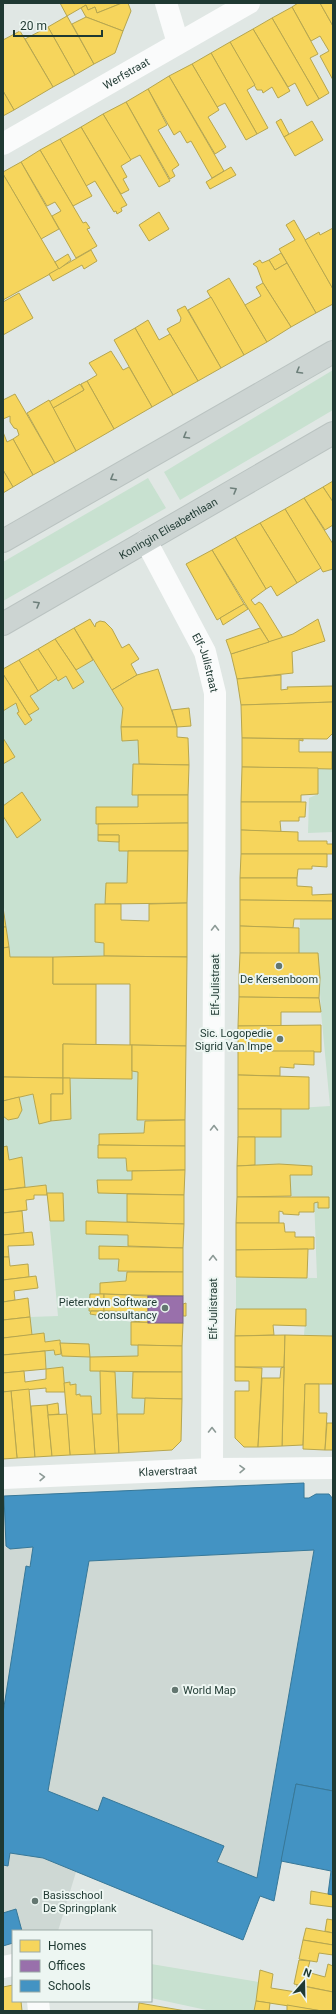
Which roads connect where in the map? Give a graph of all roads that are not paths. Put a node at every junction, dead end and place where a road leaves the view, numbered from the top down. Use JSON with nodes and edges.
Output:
{"nodes":[{"id":1,"x":166,"y":3,"type":"edge"},
{"id":2,"x":249,"y":3,"type":"edge"},
{"id":3,"x":178,"y":43,"type":"junction"},
{"id":4,"x":3,"y":144,"type":"edge"},
{"id":5,"x":333,"y":352,"type":"edge"},
{"id":6,"x":333,"y":432,"type":"edge"},
{"id":7,"x":3,"y":541,"type":"edge"},
{"id":8,"x":146,"y":541,"type":"junction"},
{"id":9,"x":3,"y":624,"type":"edge"},
{"id":10,"x":333,"y":1468,"type":"edge"},
{"id":11,"x":212,"y":1469,"type":"junction"},
{"id":12,"x":3,"y":1478,"type":"edge"}],
"edges":[{"from":1,"to":3,"type":"street"},
{"from":2,"to":3,"type":"street","name":"Werfstraat"},
{"from":3,"to":4,"type":"street","name":"Werfstraat"},
{"from":5,"to":7,"type":"main road","one_way":true},
{"from":8,"to":6,"type":"main road","name":"Koningin Elisabethlaan","one_way":true},
{"from":9,"to":8,"type":"main road","name":"Koningin Elisabethlaan","one_way":true},
{"from":11,"to":8,"type":"street","name":"Elf-Julistraat","one_way":true},
{"from":11,"to":10,"type":"street","name":"Klaverstraat","one_way":true},
{"from":12,"to":11,"type":"street","name":"Klaverstraat","one_way":true}]}
